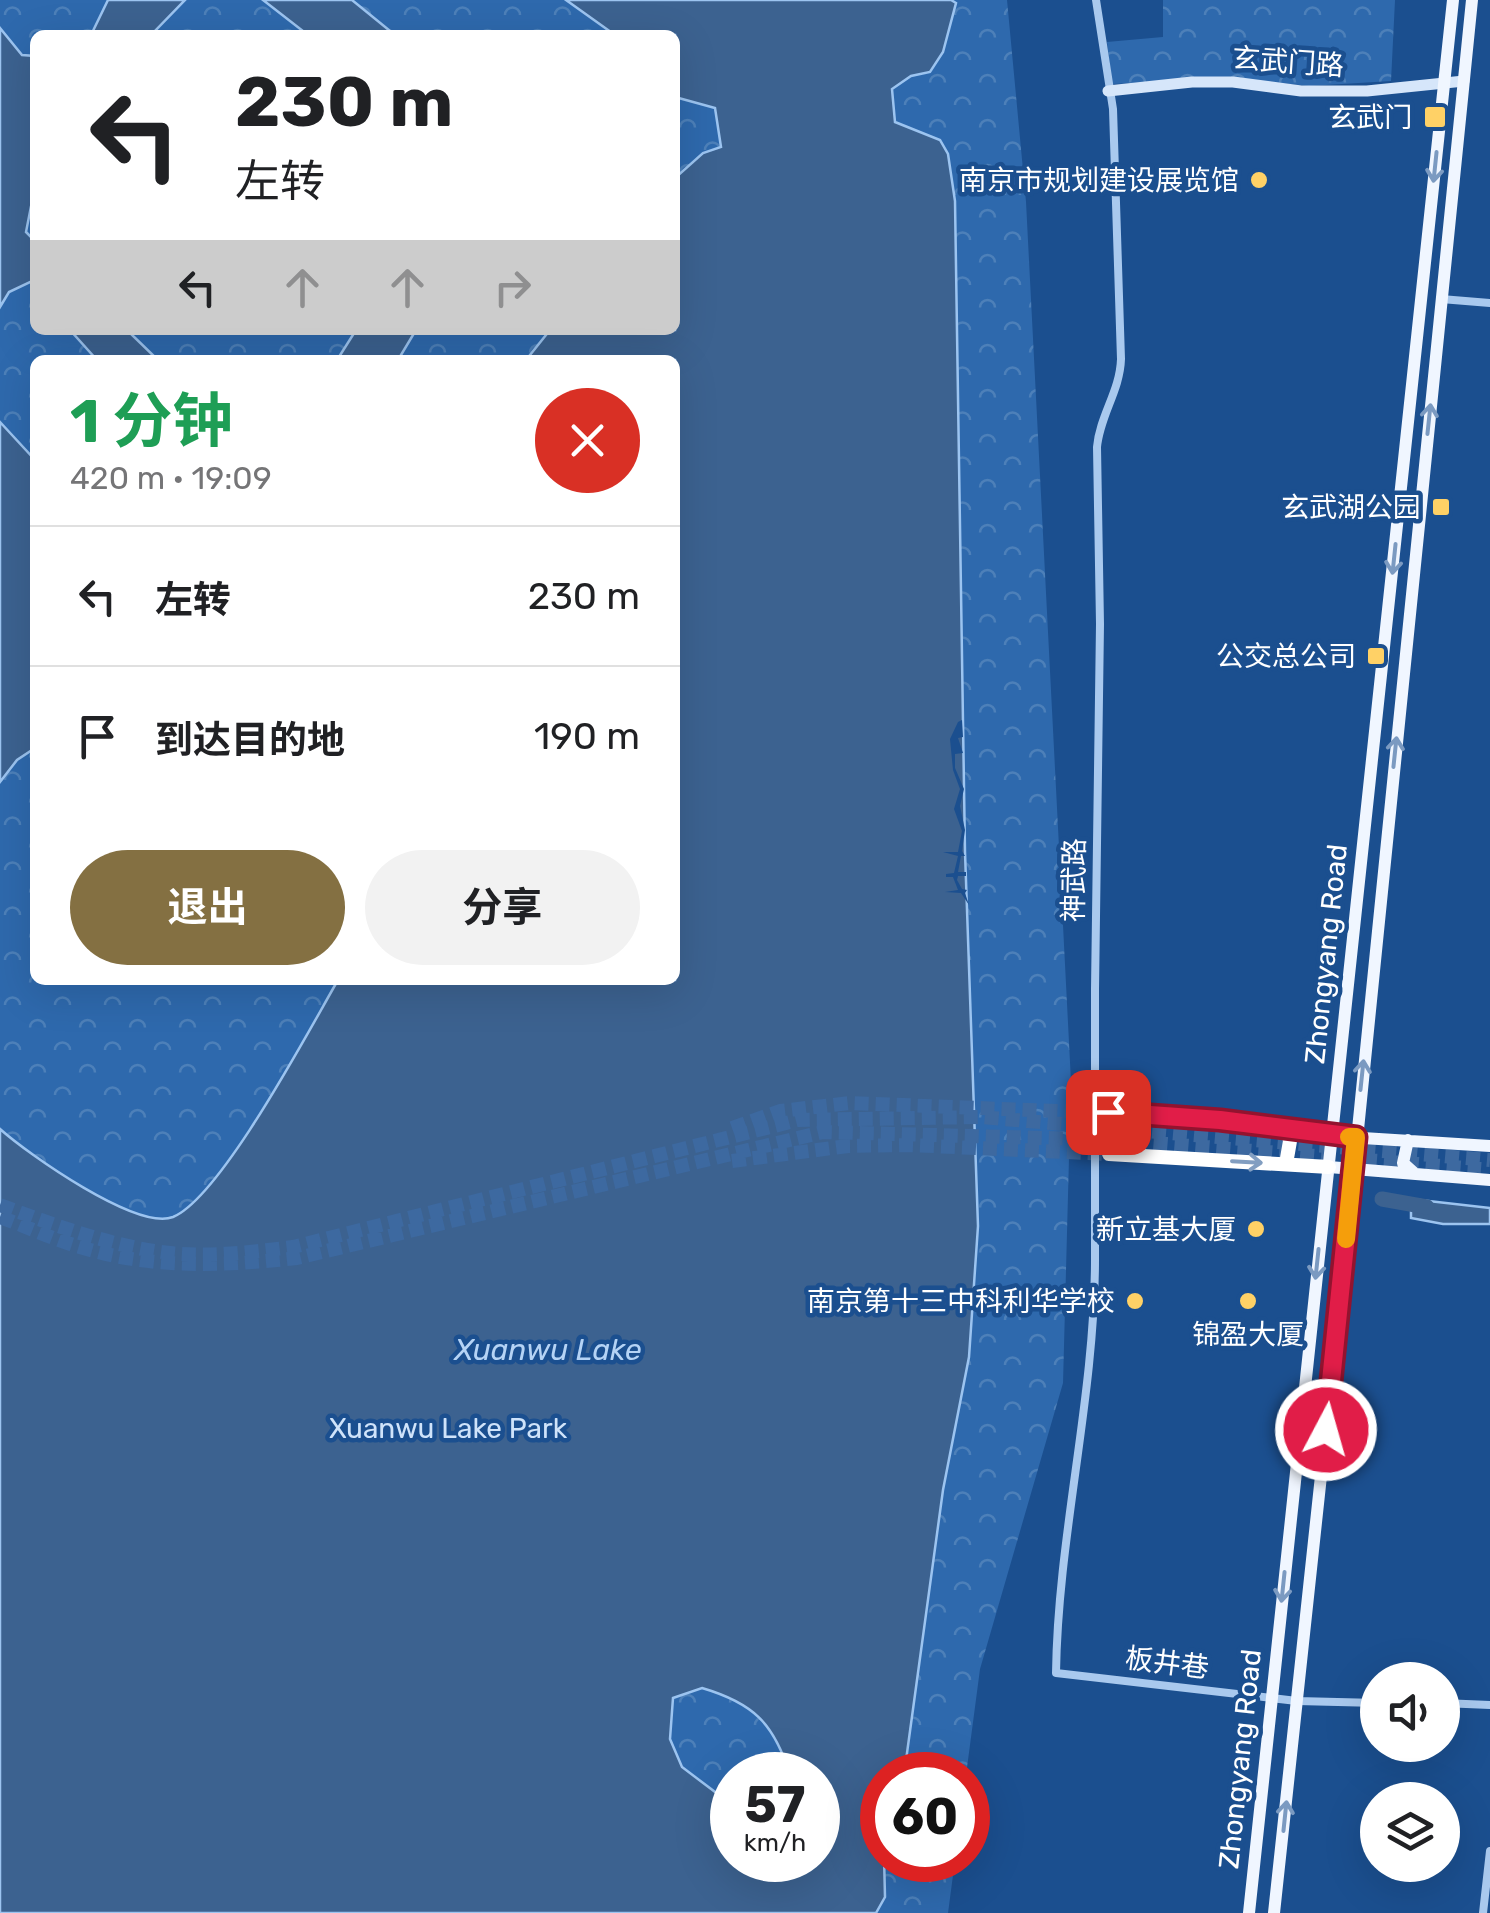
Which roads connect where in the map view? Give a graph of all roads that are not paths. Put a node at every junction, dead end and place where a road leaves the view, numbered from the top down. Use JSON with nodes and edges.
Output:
{"nodes":[{"id":1,"x":1096,"y":0,"type":"edge"},
{"id":2,"x":1454,"y":0,"type":"edge"},
{"id":3,"x":1472,"y":0,"type":"edge"},
{"id":4,"x":1464,"y":80,"type":"junction"},
{"id":5,"x":1444,"y":83,"type":"junction"},
{"id":6,"x":1108,"y":91,"type":"junction"},
{"id":7,"x":1442,"y":300,"type":"junction"},
{"id":8,"x":1490,"y":303,"type":"edge"},
{"id":9,"x":1108,"y":1112,"type":"tunnel mouth"},
{"id":10,"x":1287,"y":1128,"type":"junction"},
{"id":11,"x":1331,"y":1136,"type":"junction"},
{"id":12,"x":1356,"y":1137,"type":"junction"},
{"id":13,"x":1408,"y":1140,"type":"junction"},
{"id":14,"x":1490,"y":1146,"type":"edge"},
{"id":15,"x":1108,"y":1154,"type":"tunnel mouth"},
{"id":16,"x":1286,"y":1164,"type":"junction"},
{"id":17,"x":1329,"y":1167,"type":"junction"},
{"id":18,"x":1354,"y":1170,"type":"junction"},
{"id":19,"x":1415,"y":1173,"type":"junction"},
{"id":20,"x":1490,"y":1180,"type":"edge"},
{"id":21,"x":1056,"y":1672,"type":"joint"},
{"id":22,"x":1272,"y":1698,"type":"junction"},
{"id":23,"x":1298,"y":1700,"type":"junction"},
{"id":24,"x":1360,"y":1702,"type":"edge"},
{"id":25,"x":1460,"y":1704,"type":"edge"},
{"id":26,"x":1490,"y":1705,"type":"edge"},
{"id":27,"x":1490,"y":1851,"type":"edge"},
{"id":28,"x":1249,"y":1913,"type":"edge"},
{"id":29,"x":1274,"y":1913,"type":"edge"},
{"id":30,"x":1483,"y":1913,"type":"edge"}],
"edges":[{"from":1,"to":6,"type":"street","name":"神武路"},
{"from":2,"to":5,"type":"main road","name":"Zhongyang Road"},
{"from":3,"to":4,"type":"main road","name":"Zhongyang Road"},
{"from":4,"to":5,"type":"street","name":"玄武门路"},
{"from":4,"to":7,"type":"main road","name":"Zhongyang Road"},
{"from":5,"to":6,"type":"street","name":"玄武门路"},
{"from":5,"to":11,"type":"main road","name":"Zhongyang Road","one_way":true},
{"from":6,"to":21,"type":"street","name":"神武路","bridge":true},
{"from":7,"to":8,"type":"street"},
{"from":12,"to":7,"type":"main road","name":"Zhongyang Road","one_way":true},
{"from":9,"to":10,"type":"highway"},
{"from":10,"to":11,"type":"highway"},
{"from":10,"to":16,"type":"highway"},
{"from":11,"to":12,"type":"main road"},
{"from":11,"to":17,"type":"main road","name":"Zhongyang Road"},
{"from":12,"to":13,"type":"main road"},
{"from":12,"to":18,"type":"main road","name":"Zhongyang Road"},
{"from":13,"to":14,"type":"main road"},
{"from":13,"to":19,"type":"main road"},
{"from":15,"to":16,"type":"highway","one_way":true},
{"from":16,"to":17,"type":"highway"},
{"from":17,"to":18,"type":"main road"},
{"from":17,"to":22,"type":"main road","name":"Zhongyang Road","one_way":true},
{"from":18,"to":19,"type":"main road"},
{"from":18,"to":23,"type":"main road","name":"Zhongyang Road"},
{"from":19,"to":20,"type":"main road"},
{"from":21,"to":22,"type":"street","name":"板井巷"},
{"from":22,"to":23,"type":"street","name":"板井巷"},
{"from":22,"to":28,"type":"main road","name":"Zhongyang Road"},
{"from":23,"to":24,"type":"street","name":"板井巷"},
{"from":29,"to":23,"type":"main road","name":"Zhongyang Road","one_way":true},
{"from":25,"to":26,"type":"street"},
{"from":27,"to":30,"type":"street"}]}
